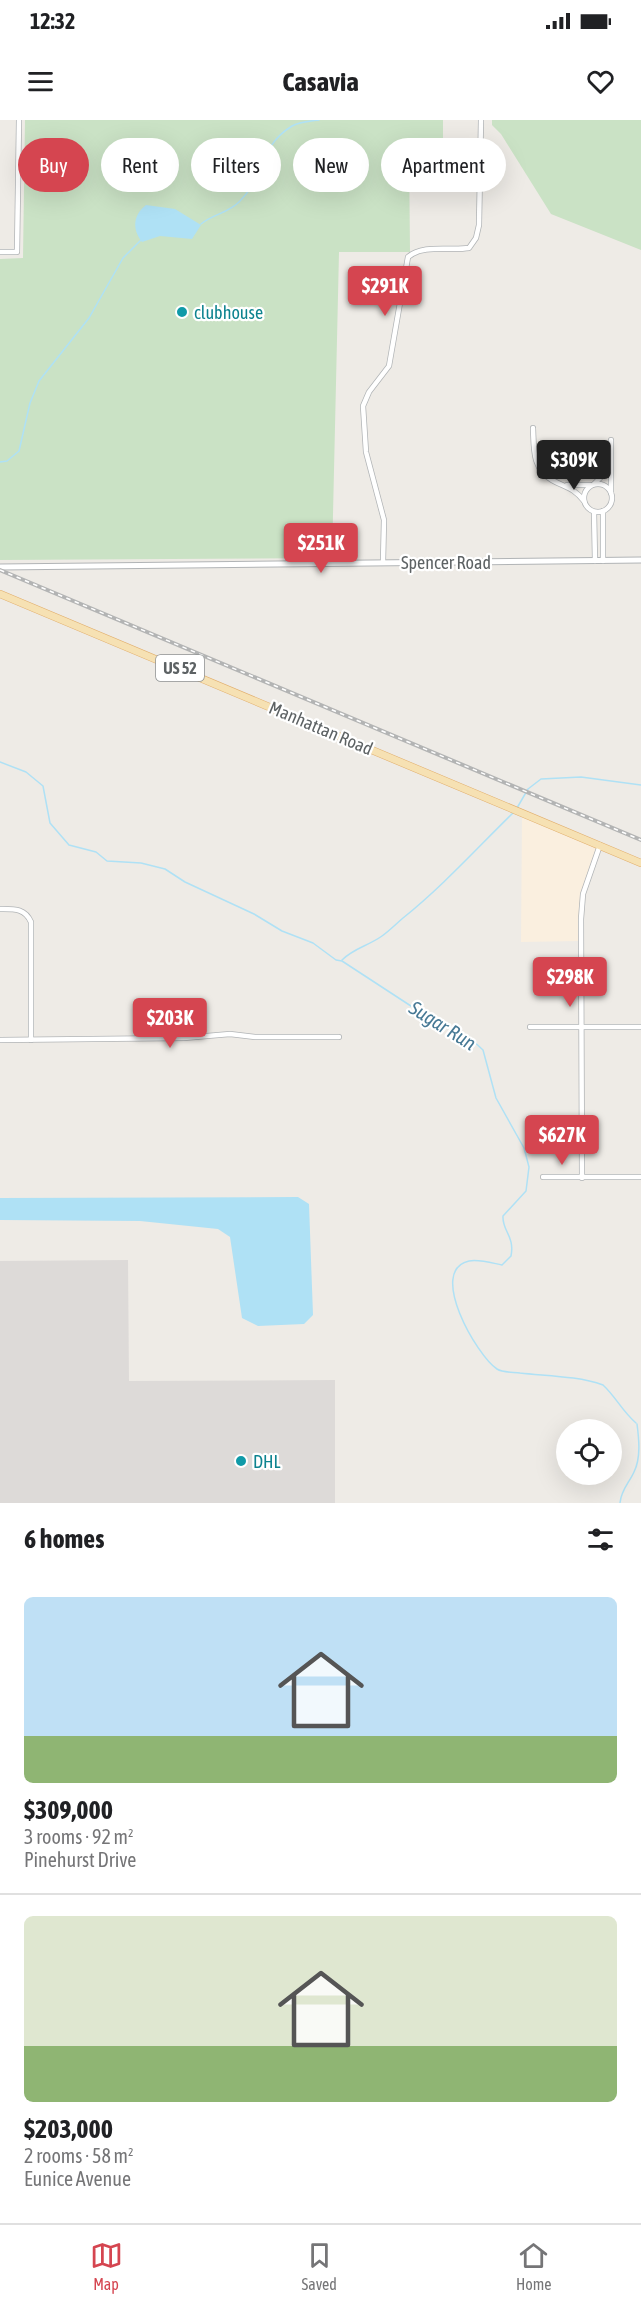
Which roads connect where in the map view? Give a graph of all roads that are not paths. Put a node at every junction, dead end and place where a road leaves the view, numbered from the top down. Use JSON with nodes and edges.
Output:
{"nodes":[{"id":1,"x":19,"y":120,"type":"edge"},
{"id":2,"x":481,"y":120,"type":"edge"},
{"id":3,"x":0,"y":252,"type":"edge"},
{"id":4,"x":533,"y":428,"type":"dead end"},
{"id":5,"x":611,"y":440,"type":"dead end"},
{"id":6,"x":611,"y":461,"type":"junction"},
{"id":7,"x":567,"y":485,"type":"junction"},
{"id":8,"x":592,"y":485,"type":"junction"},
{"id":9,"x":611,"y":493,"type":"junction"},
{"id":10,"x":584,"y":501,"type":"junction"},
{"id":11,"x":603,"y":511,"type":"junction"},
{"id":12,"x":594,"y":512,"type":"junction"},
{"id":13,"x":641,"y":560,"type":"edge"},
{"id":14,"x":595,"y":561,"type":"junction"},
{"id":15,"x":603,"y":561,"type":"junction"},
{"id":16,"x":383,"y":562,"type":"junction"},
{"id":17,"x":0,"y":567,"type":"edge"},
{"id":18,"x":0,"y":594,"type":"edge"},
{"id":19,"x":600,"y":845,"type":"junction"},
{"id":20,"x":641,"y":863,"type":"edge"},
{"id":21,"x":0,"y":909,"type":"edge"},
{"id":22,"x":641,"y":1027,"type":"edge"},
{"id":23,"x":530,"y":1028,"type":"dead end"},
{"id":24,"x":582,"y":1028,"type":"junction"},
{"id":25,"x":339,"y":1037,"type":"dead end"},
{"id":26,"x":0,"y":1040,"type":"edge"},
{"id":27,"x":31,"y":1040,"type":"junction"},
{"id":28,"x":543,"y":1177,"type":"dead end"},
{"id":29,"x":641,"y":1177,"type":"edge"},
{"id":30,"x":582,"y":1178,"type":"junction"}],
"edges":[{"from":1,"to":3,"type":"street"},
{"from":2,"to":16,"type":"street"},
{"from":4,"to":7,"type":"street"},
{"from":5,"to":6,"type":"street"},
{"from":6,"to":8,"type":"street"},
{"from":6,"to":9,"type":"street"},
{"from":7,"to":8,"type":"street"},
{"from":7,"to":10,"type":"street"},
{"from":8,"to":9,"type":"street"},
{"from":8,"to":10,"type":"street"},
{"from":9,"to":11,"type":"street"},
{"from":10,"to":12,"type":"street"},
{"from":11,"to":12,"type":"street"},
{"from":11,"to":15,"type":"street"},
{"from":12,"to":14,"type":"street"},
{"from":13,"to":15,"type":"street","name":"Spencer Road"},
{"from":14,"to":15,"type":"street","name":"Spencer Road"},
{"from":14,"to":16,"type":"street","name":"Spencer Road"},
{"from":16,"to":17,"type":"street","name":"Spencer Road"},
{"from":18,"to":19,"type":"main road","name":"Manhattan Road","number":"US 52"},
{"from":19,"to":20,"type":"main road","name":"Manhattan Road","number":"US 52"},
{"from":19,"to":24,"type":"street"},
{"from":21,"to":27,"type":"street"},
{"from":22,"to":24,"type":"street"},
{"from":23,"to":24,"type":"street"},
{"from":24,"to":30,"type":"street"},
{"from":25,"to":27,"type":"street"},
{"from":26,"to":27,"type":"street"},
{"from":28,"to":30,"type":"street"},
{"from":29,"to":30,"type":"street"}]}
